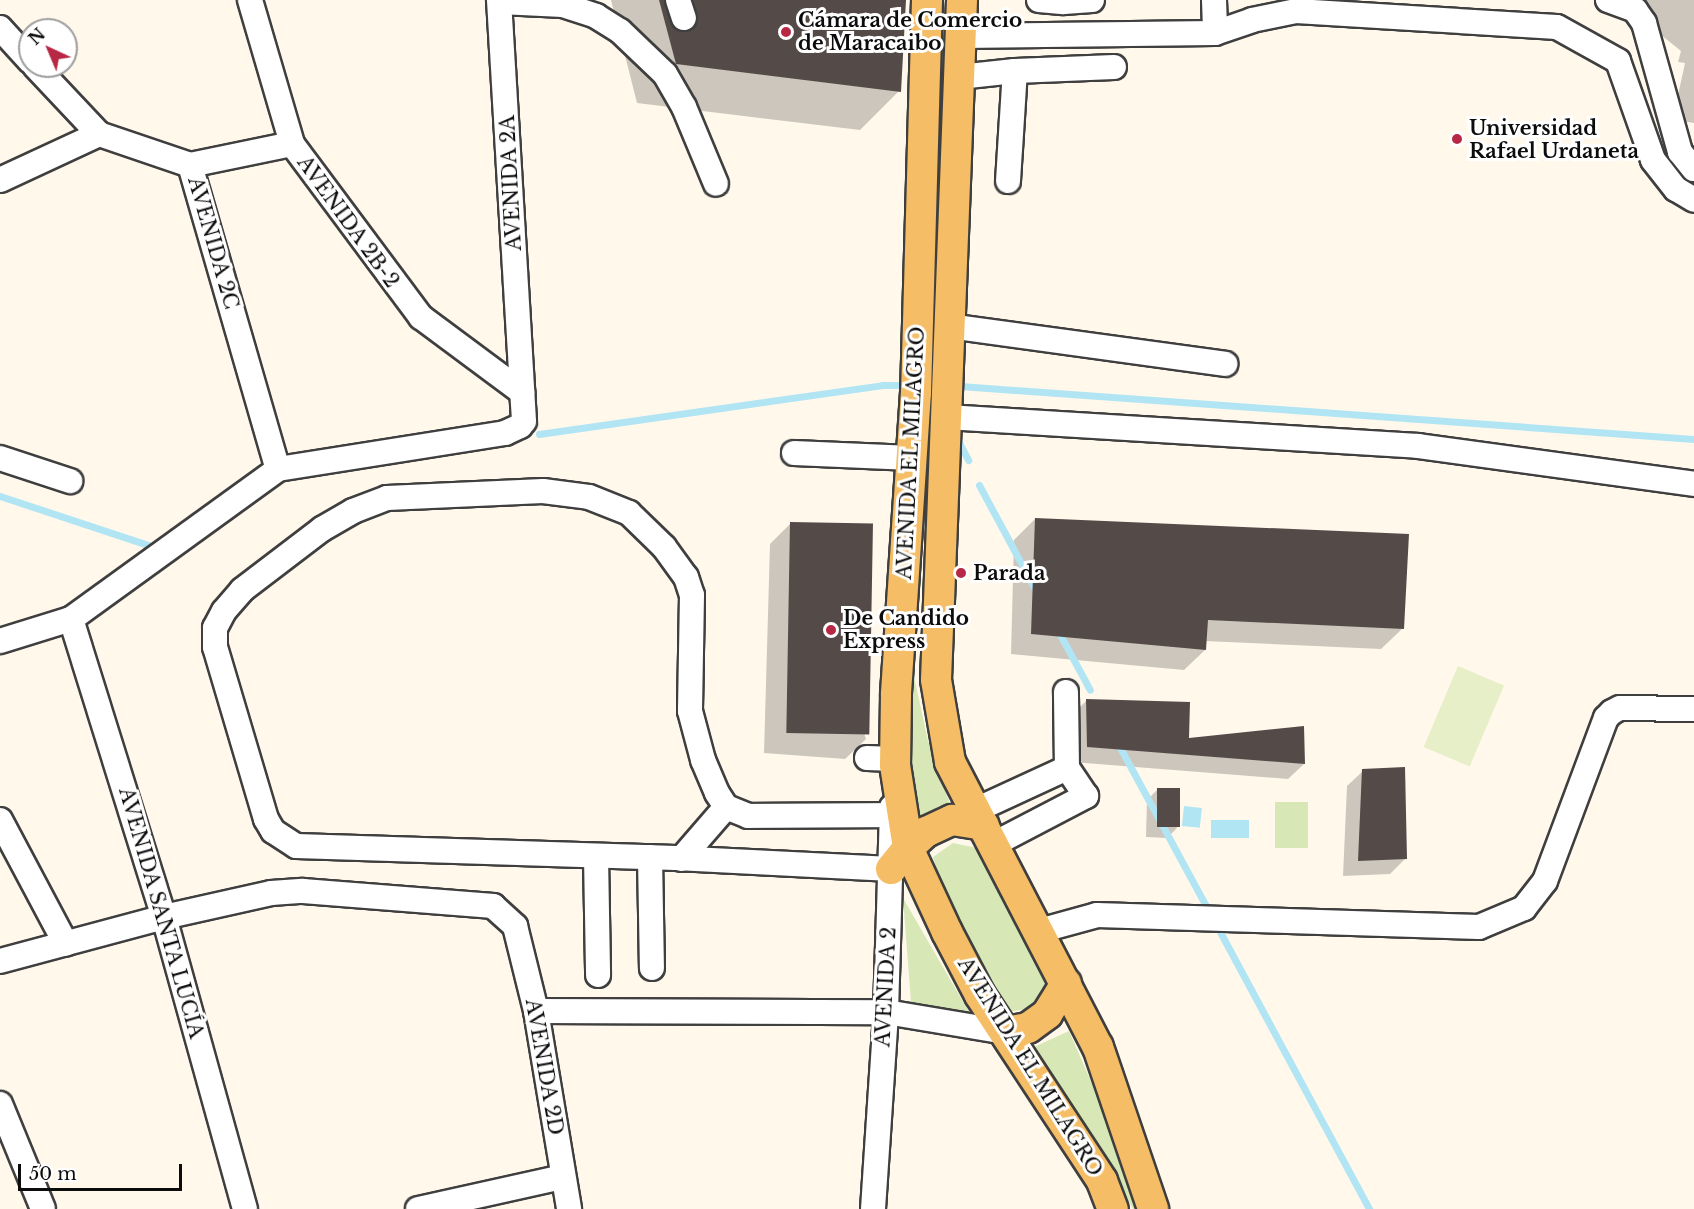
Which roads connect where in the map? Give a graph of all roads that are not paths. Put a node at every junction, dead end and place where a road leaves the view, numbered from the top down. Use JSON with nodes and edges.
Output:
{"nodes":[{"id":1,"x":250,"y":0,"type":"edge"},
{"id":2,"x":927,"y":0,"type":"edge"},
{"id":3,"x":962,"y":0,"type":"edge"},
{"id":4,"x":1037,"y":0,"type":"edge"},
{"id":5,"x":1092,"y":0,"type":"edge"},
{"id":6,"x":1214,"y":0,"type":"edge"},
{"id":7,"x":1608,"y":0,"type":"edge"},
{"id":8,"x":500,"y":1,"type":"edge"},
{"id":9,"x":0,"y":28,"type":"edge"},
{"id":10,"x":1215,"y":33,"type":"junction"},
{"id":11,"x":1033,"y":34,"type":"junction"},
{"id":12,"x":961,"y":36,"type":"junction"},
{"id":13,"x":1647,"y":39,"type":"junction"},
{"id":14,"x":18,"y":48,"type":"edge"},
{"id":15,"x":1618,"y":61,"type":"junction"},
{"id":16,"x":1114,"y":67,"type":"dead end"},
{"id":17,"x":1015,"y":71,"type":"junction"},
{"id":18,"x":958,"y":77,"type":"junction"},
{"id":19,"x":46,"y":78,"type":"edge"},
{"id":20,"x":99,"y":134,"type":"junction"},
{"id":21,"x":1676,"y":138,"type":"junction"},
{"id":22,"x":292,"y":144,"type":"junction"},
{"id":23,"x":1646,"y":147,"type":"junction"},
{"id":24,"x":190,"y":165,"type":"junction"},
{"id":25,"x":1694,"y":169,"type":"edge"},
{"id":26,"x":0,"y":180,"type":"edge"},
{"id":27,"x":1008,"y":181,"type":"dead end"},
{"id":28,"x":717,"y":184,"type":"dead end"},
{"id":29,"x":1694,"y":200,"type":"edge"},
{"id":30,"x":949,"y":326,"type":"junction"},
{"id":31,"x":1225,"y":364,"type":"dead end"},
{"id":32,"x":522,"y":392,"type":"junction"},
{"id":33,"x":946,"y":417,"type":"junction"},
{"id":34,"x":794,"y":453,"type":"dead end"},
{"id":35,"x":0,"y":458,"type":"edge"},
{"id":36,"x":912,"y":458,"type":"junction"},
{"id":37,"x":278,"y":469,"type":"junction"},
{"id":38,"x":70,"y":482,"type":"dead end"},
{"id":39,"x":1694,"y":484,"type":"edge"},
{"id":40,"x":71,"y":619,"type":"junction"},
{"id":41,"x":0,"y":641,"type":"edge"},
{"id":42,"x":1066,"y":692,"type":"dead end"},
{"id":43,"x":1694,"y":710,"type":"edge"},
{"id":44,"x":886,"y":761,"type":"junction"},
{"id":45,"x":1067,"y":768,"type":"junction"},
{"id":46,"x":726,"y":807,"type":"junction"},
{"id":47,"x":892,"y":815,"type":"junction"},
{"id":48,"x":0,"y":820,"type":"edge"},
{"id":49,"x":985,"y":826,"type":"junction"},
{"id":50,"x":596,"y":856,"type":"junction"},
{"id":51,"x":650,"y":857,"type":"junction"},
{"id":52,"x":900,"y":858,"type":"junction"},
{"id":53,"x":681,"y":859,"type":"junction"},
{"id":54,"x":164,"y":917,"type":"junction"},
{"id":55,"x":1039,"y":931,"type":"junction"},
{"id":56,"x":66,"y":944,"type":"junction"},
{"id":57,"x":0,"y":962,"type":"edge"},
{"id":58,"x":652,"y":968,"type":"dead end"},
{"id":59,"x":598,"y":975,"type":"dead end"},
{"id":60,"x":1066,"y":984,"type":"junction"},
{"id":61,"x":536,"y":1011,"type":"junction"},
{"id":62,"x":886,"y":1012,"type":"junction"},
{"id":63,"x":1005,"y":1032,"type":"junction"},
{"id":64,"x":0,"y":1104,"type":"edge"},
{"id":65,"x":562,"y":1177,"type":"junction"},
{"id":66,"x":43,"y":1209,"type":"edge"},
{"id":67,"x":245,"y":1209,"type":"edge"},
{"id":68,"x":418,"y":1209,"type":"edge"},
{"id":69,"x":569,"y":1209,"type":"edge"},
{"id":70,"x":873,"y":1209,"type":"edge"},
{"id":71,"x":1113,"y":1209,"type":"edge"},
{"id":72,"x":1153,"y":1209,"type":"edge"}],
"edges":[{"from":1,"to":22,"type":"street","name":"AVENIDA 2B-2"},
{"from":2,"to":36,"type":"main road","name":"AVENIDA EL MILAGRO"},
{"from":3,"to":12,"type":"main road","name":"AVENIDA EL MILAGRO"},
{"from":4,"to":5,"type":"street"},
{"from":4,"to":11,"type":"street"},
{"from":6,"to":10,"type":"street"},
{"from":7,"to":13,"type":"street"},
{"from":8,"to":28,"type":"street"},
{"from":8,"to":32,"type":"street","name":"AVENIDA 2A"},
{"from":9,"to":14,"type":"street"},
{"from":10,"to":11,"type":"street"},
{"from":10,"to":15,"type":"street"},
{"from":11,"to":12,"type":"street"},
{"from":12,"to":18,"type":"main road","name":"AVENIDA EL MILAGRO"},
{"from":13,"to":15,"type":"street"},
{"from":13,"to":21,"type":"street"},
{"from":15,"to":23,"type":"street"},
{"from":16,"to":17,"type":"street"},
{"from":17,"to":18,"type":"street"},
{"from":17,"to":27,"type":"street"},
{"from":18,"to":30,"type":"main road","name":"AVENIDA EL MILAGRO"},
{"from":19,"to":20,"type":"street","name":"AVENIDA 2C"},
{"from":20,"to":24,"type":"street","name":"AVENIDA 2C"},
{"from":20,"to":26,"type":"street"},
{"from":21,"to":23,"type":"street"},
{"from":21,"to":25,"type":"street"},
{"from":22,"to":24,"type":"street"},
{"from":22,"to":32,"type":"street","name":"AVENIDA 2B-2"},
{"from":23,"to":29,"type":"street"},
{"from":24,"to":37,"type":"street","name":"AVENIDA 2C"},
{"from":30,"to":31,"type":"street"},
{"from":30,"to":33,"type":"main road","name":"AVENIDA EL MILAGRO"},
{"from":32,"to":37,"type":"street","name":"AVENIDA 2A"},
{"from":33,"to":39,"type":"street"},
{"from":33,"to":49,"type":"main road","name":"AVENIDA EL MILAGRO"},
{"from":34,"to":36,"type":"street"},
{"from":35,"to":38,"type":"street"},
{"from":36,"to":44,"type":"main road","name":"AVENIDA EL MILAGRO"},
{"from":37,"to":40,"type":"street"},
{"from":40,"to":41,"type":"street"},
{"from":40,"to":54,"type":"street","name":"AVENIDA SANTA LUCÍA"},
{"from":42,"to":45,"type":"street"},
{"from":43,"to":55,"type":"street"},
{"from":44,"to":47,"type":"street","name":"AVENIDA 2"},
{"from":44,"to":52,"type":"main road","name":"AVENIDA EL MILAGRO"},
{"from":45,"to":49,"type":"street"},
{"from":45,"to":49,"type":"street"},
{"from":46,"to":47,"type":"street"},
{"from":46,"to":50,"type":"street"},
{"from":46,"to":53,"type":"street"},
{"from":47,"to":52,"type":"street","name":"AVENIDA 2"},
{"from":48,"to":56,"type":"street"},
{"from":49,"to":52,"type":"main road"},
{"from":49,"to":55,"type":"main road","name":"AVENIDA EL MILAGRO"},
{"from":50,"to":51,"type":"street"},
{"from":50,"to":59,"type":"street"},
{"from":51,"to":53,"type":"street"},
{"from":51,"to":58,"type":"street"},
{"from":52,"to":53,"type":"street"},
{"from":52,"to":62,"type":"street","name":"AVENIDA 2"},
{"from":52,"to":63,"type":"main road","name":"AVENIDA EL MILAGRO"},
{"from":54,"to":56,"type":"street"},
{"from":54,"to":61,"type":"street","name":"AVENIDA 2D"},
{"from":54,"to":67,"type":"street","name":"AVENIDA SANTA LUCÍA"},
{"from":55,"to":60,"type":"main road","name":"AVENIDA EL MILAGRO"},
{"from":56,"to":57,"type":"street"},
{"from":60,"to":63,"type":"main road"},
{"from":60,"to":72,"type":"main road","name":"AVENIDA EL MILAGRO"},
{"from":61,"to":62,"type":"street"},
{"from":61,"to":65,"type":"street","name":"AVENIDA 2D"},
{"from":62,"to":63,"type":"street"},
{"from":62,"to":70,"type":"street","name":"AVENIDA 2"},
{"from":63,"to":71,"type":"main road","name":"AVENIDA EL MILAGRO"},
{"from":64,"to":66,"type":"street"},
{"from":65,"to":68,"type":"street"},
{"from":65,"to":69,"type":"street","name":"AVENIDA 2D"}]}
